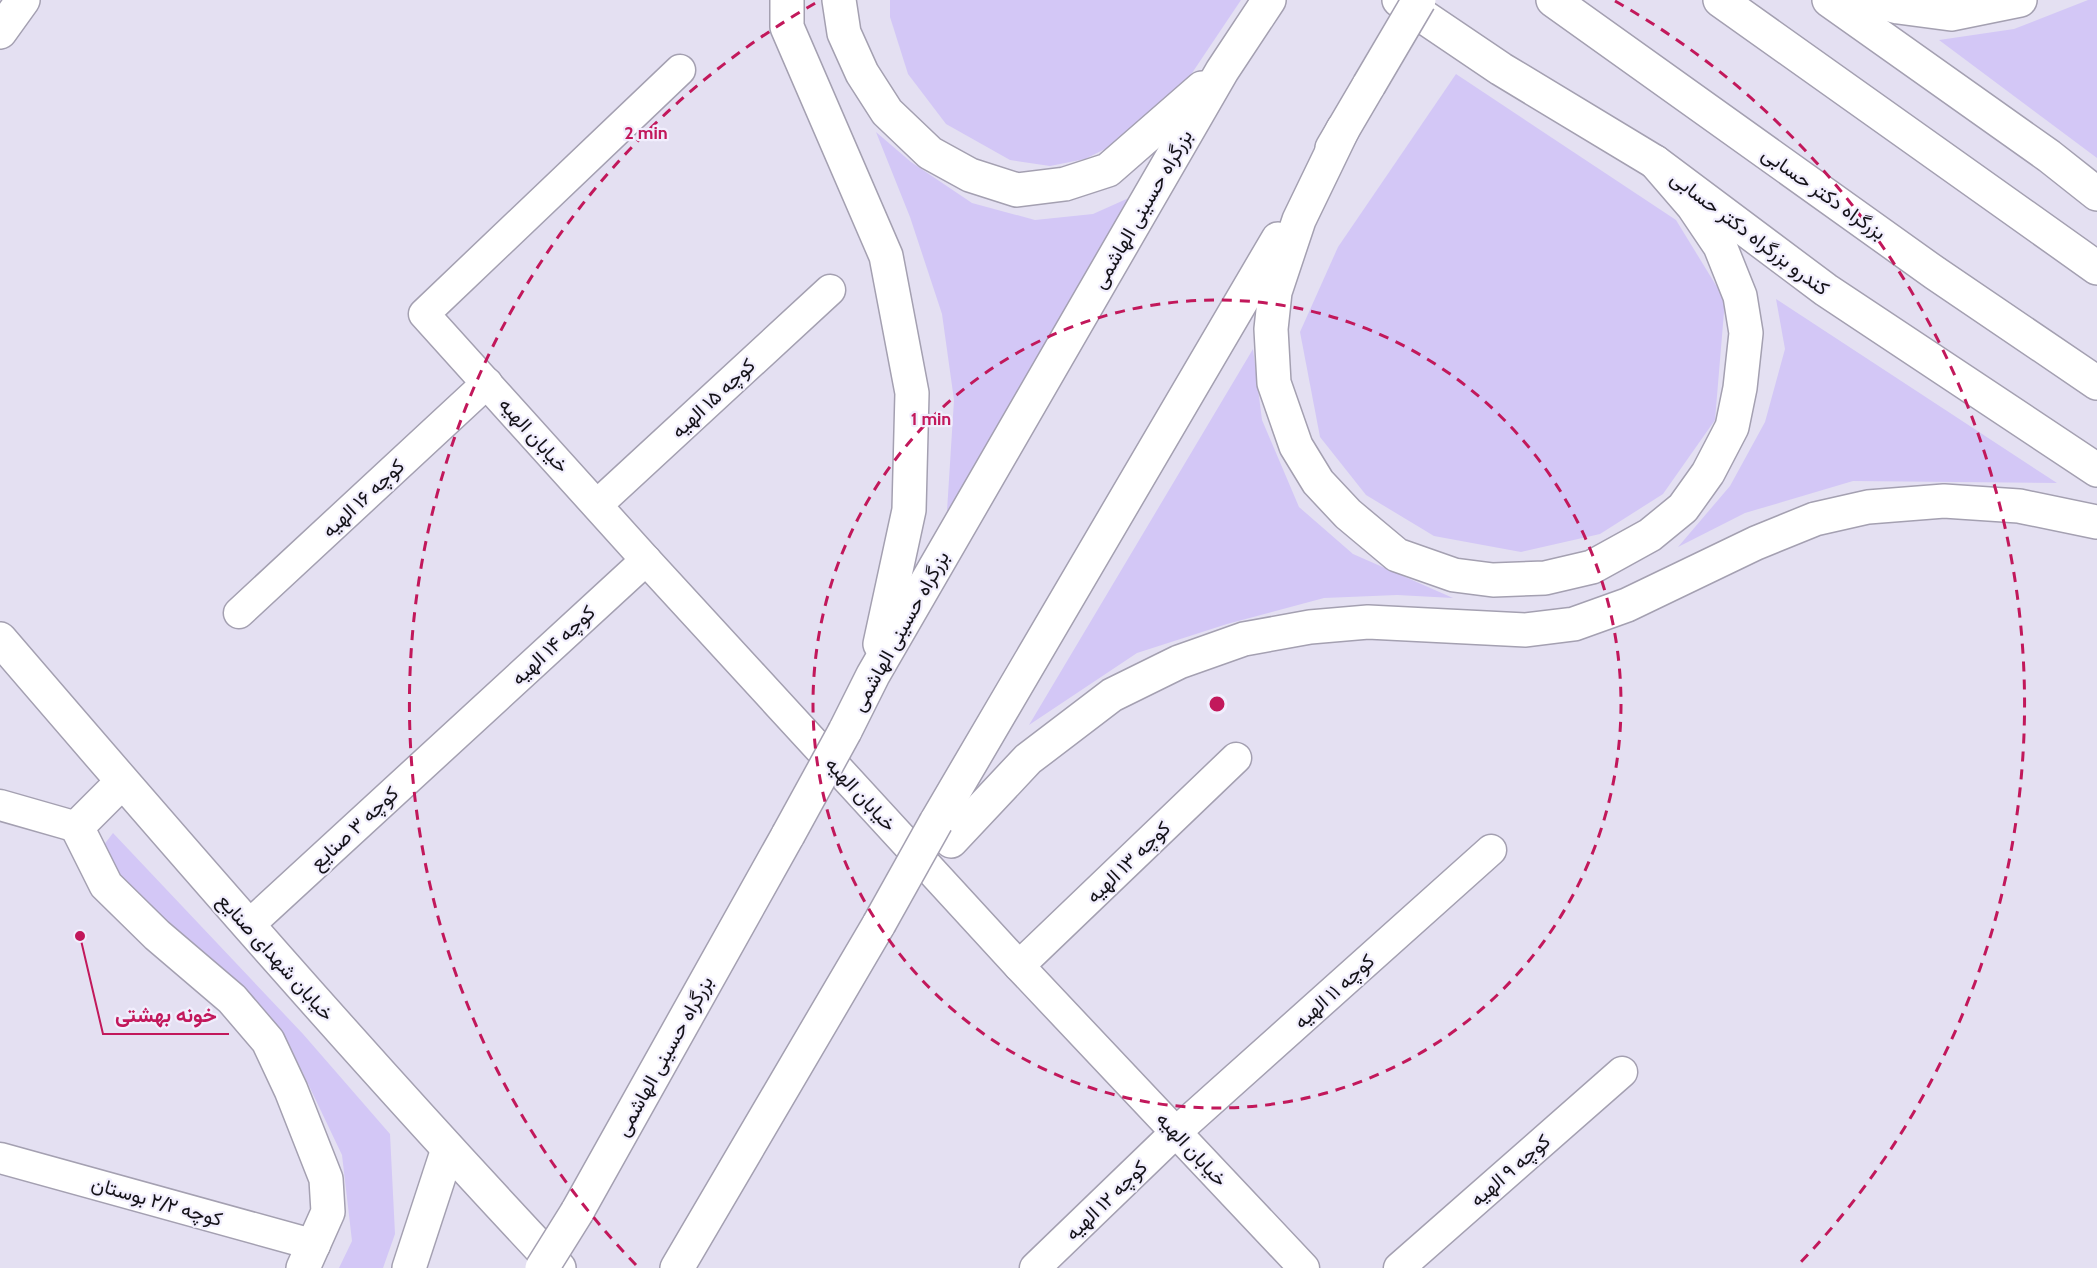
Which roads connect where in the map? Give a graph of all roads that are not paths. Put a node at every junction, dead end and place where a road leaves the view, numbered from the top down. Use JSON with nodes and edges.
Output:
{"nodes":[{"id":1,"x":23,"y":0,"type":"edge"},
{"id":2,"x":787,"y":0,"type":"edge"},
{"id":3,"x":839,"y":0,"type":"edge"},
{"id":4,"x":1269,"y":0,"type":"edge"},
{"id":5,"x":1399,"y":0,"type":"edge"},
{"id":6,"x":1419,"y":0,"type":"edge"},
{"id":7,"x":1553,"y":0,"type":"edge"},
{"id":8,"x":1720,"y":0,"type":"edge"},
{"id":9,"x":1829,"y":0,"type":"edge"},
{"id":10,"x":1872,"y":0,"type":"edge"},
{"id":11,"x":2020,"y":0,"type":"edge"},
{"id":12,"x":0,"y":32,"type":"edge"},
{"id":13,"x":680,"y":70,"type":"dead end"},
{"id":14,"x":1222,"y":71,"type":"junction"},
{"id":15,"x":1343,"y":129,"type":"junction"},
{"id":16,"x":1655,"y":162,"type":"junction"},
{"id":17,"x":2097,"y":194,"type":"edge"},
{"id":18,"x":2097,"y":268,"type":"edge"},
{"id":19,"x":830,"y":290,"type":"dead end"},
{"id":20,"x":487,"y":383,"type":"junction"},
{"id":21,"x":2097,"y":383,"type":"edge"},
{"id":22,"x":2097,"y":470,"type":"edge"},
{"id":23,"x":597,"y":506,"type":"junction"},
{"id":24,"x":2097,"y":522,"type":"edge"},
{"id":25,"x":645,"y":560,"type":"junction"},
{"id":26,"x":238,"y":613,"type":"dead end"},
{"id":27,"x":0,"y":639,"type":"edge"},
{"id":28,"x":873,"y":675,"type":"junction"},
{"id":29,"x":460,"y":730,"type":"joint"},
{"id":30,"x":1236,"y":758,"type":"dead end"},
{"id":31,"x":122,"y":782,"type":"junction"},
{"id":32,"x":0,"y":805,"type":"edge"},
{"id":33,"x":77,"y":827,"type":"junction"},
{"id":34,"x":943,"y":832,"type":"junction"},
{"id":35,"x":1491,"y":850,"type":"dead end"},
{"id":36,"x":248,"y":926,"type":"junction"},
{"id":37,"x":1019,"y":966,"type":"junction"},
{"id":38,"x":1622,"y":1072,"type":"dead end"},
{"id":39,"x":1176,"y":1132,"type":"junction"},
{"id":40,"x":448,"y":1149,"type":"junction"},
{"id":41,"x":0,"y":1158,"type":"edge"},
{"id":42,"x":309,"y":1257,"type":"edge"},
{"id":43,"x":409,"y":1268,"type":"edge"},
{"id":44,"x":542,"y":1268,"type":"edge"},
{"id":45,"x":559,"y":1268,"type":"edge"},
{"id":46,"x":677,"y":1268,"type":"edge"},
{"id":47,"x":1035,"y":1268,"type":"edge"},
{"id":48,"x":1304,"y":1268,"type":"edge"},
{"id":49,"x":1399,"y":1268,"type":"edge"}],
"edges":[{"from":1,"to":12,"type":"main road"},
{"from":2,"to":28,"type":"main road"},
{"from":3,"to":14,"type":"main road"},
{"from":4,"to":14,"type":"main road","name":"بزرگراه حسینی الهاشمی"},
{"from":5,"to":16,"type":"main road","name":"کندرو بزرگراه دکتر حسابی"},
{"from":6,"to":15,"type":"main road","bridge":true},
{"from":7,"to":21,"type":"main road","name":"بزرگراه دکتر حسابی"},
{"from":8,"to":18,"type":"main road"},
{"from":9,"to":17,"type":"main road"},
{"from":10,"to":11,"type":"main road"},
{"from":13,"to":20,"type":"street","name":"خیابان الهیه"},
{"from":14,"to":28,"type":"main road","name":"بزرگراه حسینی الهاشمی"},
{"from":15,"to":16,"type":"main road"},
{"from":15,"to":34,"type":"main road"},
{"from":16,"to":22,"type":"main road","name":"کندرو بزرگراه دکتر حسابی"},
{"from":19,"to":23,"type":"street","name":"کوچه ۱۵ الهیه"},
{"from":20,"to":23,"type":"street","name":"خیابان الهیه"},
{"from":20,"to":26,"type":"street","name":"کوچه ۱۶ الهیه"},
{"from":23,"to":25,"type":"street","name":"خیابان الهیه"},
{"from":24,"to":34,"type":"main road"},
{"from":25,"to":29,"type":"street","name":"کوچه ۱۴ الهیه"},
{"from":25,"to":37,"type":"street","name":"خیابان الهیه"},
{"from":27,"to":31,"type":"main road","name":"خیابان شهدای صنایع"},
{"from":28,"to":44,"type":"main road","name":"بزرگراه حسینی الهاشمی","bridge":true},
{"from":29,"to":36,"type":"street","name":"کوچه ۳ صنایع"},
{"from":30,"to":37,"type":"street","name":"کوچه ۱۳ الهیه"},
{"from":31,"to":33,"type":"main road"},
{"from":31,"to":36,"type":"main road","name":"خیابان شهدای صنایع"},
{"from":32,"to":33,"type":"street"},
{"from":33,"to":42,"type":"main road"},
{"from":34,"to":46,"type":"main road","bridge":true},
{"from":35,"to":39,"type":"street","name":"کوچه ۱۱ الهیه"},
{"from":36,"to":40,"type":"main road","name":"خیابان شهدای صنایع"},
{"from":37,"to":39,"type":"street","name":"خیابان الهیه"},
{"from":38,"to":49,"type":"street","name":"کوچه ۹ الهیه"},
{"from":39,"to":47,"type":"street","name":"کوچه ۱۲ الهیه"},
{"from":39,"to":48,"type":"street","name":"خیابان الهیه"},
{"from":40,"to":43,"type":"main road"},
{"from":40,"to":45,"type":"main road","name":"خیابان شهدای صنایع"},
{"from":41,"to":42,"type":"street","name":"کوچه ۲/۲ بوستان"}]}
